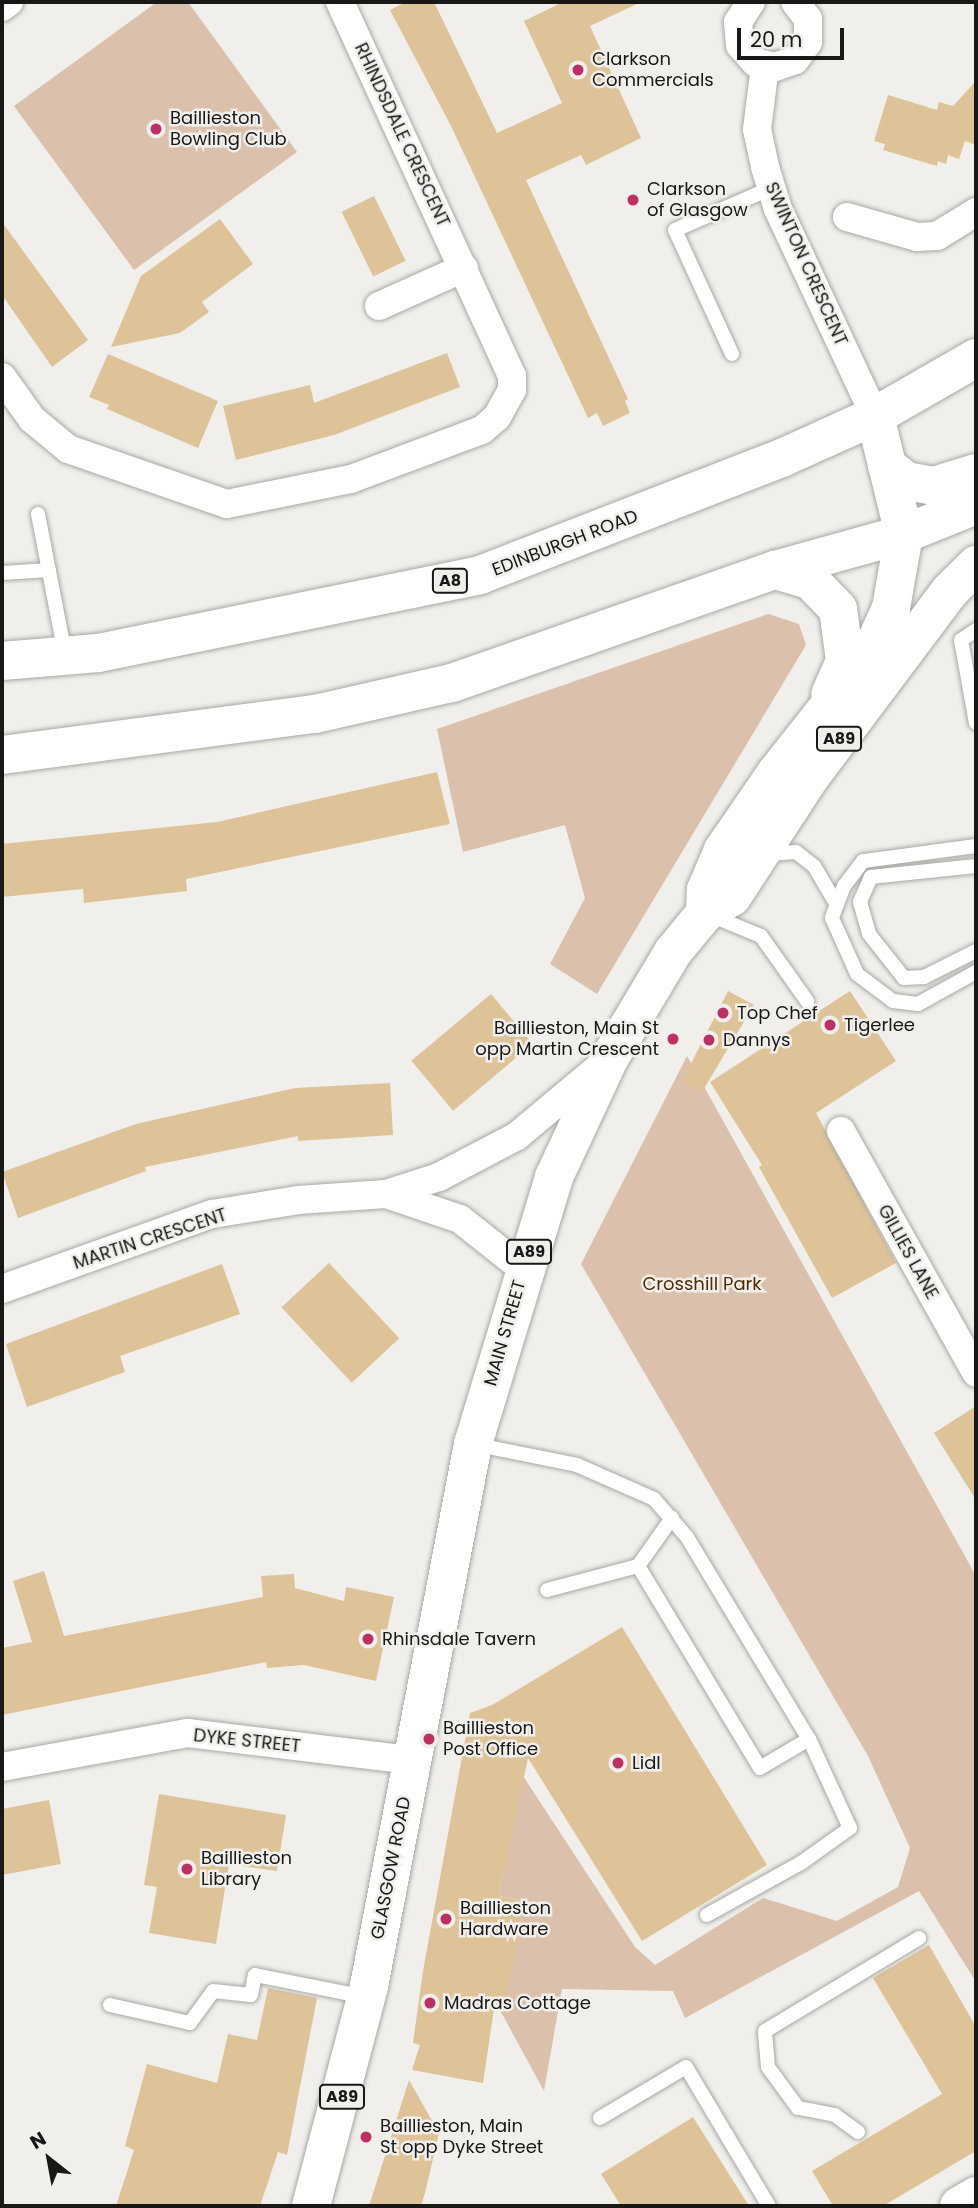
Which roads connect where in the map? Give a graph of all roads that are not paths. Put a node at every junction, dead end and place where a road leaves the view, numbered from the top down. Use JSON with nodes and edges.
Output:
{"nodes":[{"id":1,"x":9,"y":2,"type":"edge"},
{"id":2,"x":340,"y":2,"type":"edge"},
{"id":3,"x":795,"y":2,"type":"edge"},
{"id":4,"x":740,"y":5,"type":"edge"},
{"id":5,"x":2,"y":7,"type":"edge"},
{"id":6,"x":765,"y":66,"type":"junction"},
{"id":7,"x":771,"y":188,"type":"junction"},
{"id":8,"x":976,"y":212,"type":"edge"},
{"id":9,"x":847,"y":217,"type":"dead end"},
{"id":10,"x":464,"y":268,"type":"junction"},
{"id":11,"x":379,"y":306,"type":"dead end"},
{"id":12,"x":732,"y":354,"type":"dead end"},
{"id":13,"x":976,"y":358,"type":"edge"},
{"id":14,"x":2,"y":377,"type":"edge"},
{"id":15,"x":874,"y":416,"type":"junction"},
{"id":16,"x":887,"y":466,"type":"junction"},
{"id":17,"x":976,"y":472,"type":"edge"},
{"id":18,"x":976,"y":505,"type":"edge"},
{"id":19,"x":38,"y":514,"type":"dead end"},
{"id":20,"x":904,"y":534,"type":"junction"},
{"id":21,"x":976,"y":565,"type":"edge"},
{"id":22,"x":775,"y":569,"type":"junction"},
{"id":23,"x":49,"y":570,"type":"junction"},
{"id":24,"x":2,"y":573,"type":"edge"},
{"id":25,"x":976,"y":630,"type":"edge"},
{"id":26,"x":65,"y":656,"type":"junction"},
{"id":27,"x":2,"y":660,"type":"edge"},
{"id":28,"x":816,"y":722,"type":"junction"},
{"id":29,"x":976,"y":723,"type":"edge"},
{"id":30,"x":2,"y":755,"type":"edge"},
{"id":31,"x":976,"y":846,"type":"edge"},
{"id":32,"x":757,"y":858,"type":"junction"},
{"id":33,"x":976,"y":866,"type":"edge"},
{"id":34,"x":837,"y":905,"type":"junction"},
{"id":35,"x":705,"y":913,"type":"junction"},
{"id":36,"x":976,"y":951,"type":"edge"},
{"id":37,"x":976,"y":972,"type":"edge"},
{"id":38,"x":807,"y":1000,"type":"dead end"},
{"id":39,"x":609,"y":1059,"type":"junction"},
{"id":40,"x":841,"y":1131,"type":"dead end"},
{"id":41,"x":386,"y":1194,"type":"junction"},
{"id":42,"x":523,"y":1269,"type":"junction"},
{"id":43,"x":2,"y":1289,"type":"edge"},
{"id":44,"x":976,"y":1373,"type":"edge"},
{"id":45,"x":473,"y":1444,"type":"junction"},
{"id":46,"x":672,"y":1518,"type":"junction"},
{"id":47,"x":456,"y":1525,"type":"joint"},
{"id":48,"x":638,"y":1566,"type":"junction"},
{"id":49,"x":547,"y":1590,"type":"dead end"},
{"id":50,"x":809,"y":1739,"type":"junction"},
{"id":51,"x":411,"y":1760,"type":"junction"},
{"id":52,"x":2,"y":1767,"type":"edge"},
{"id":53,"x":707,"y":1916,"type":"dead end"},
{"id":54,"x":919,"y":1938,"type":"dead end"},
{"id":55,"x":366,"y":1998,"type":"junction"},
{"id":56,"x":110,"y":2006,"type":"dead end"},
{"id":57,"x":600,"y":2118,"type":"dead end"},
{"id":58,"x":858,"y":2132,"type":"dead end"},
{"id":59,"x":976,"y":2196,"type":"edge"},
{"id":60,"x":311,"y":2206,"type":"edge"},
{"id":61,"x":769,"y":2206,"type":"edge"},
{"id":62,"x":959,"y":2206,"type":"edge"}],
"edges":[{"from":1,"to":5,"type":"street"},
{"from":2,"to":10,"type":"street","name":"RHINDSDALE CRESCENT"},
{"from":3,"to":6,"type":"street"},
{"from":4,"to":6,"type":"street"},
{"from":6,"to":7,"type":"street","name":"SWINTON CRESCENT"},
{"from":7,"to":12,"type":"lane"},
{"from":7,"to":15,"type":"street","name":"SWINTON CRESCENT"},
{"from":8,"to":9,"type":"street"},
{"from":10,"to":11,"type":"street"},
{"from":10,"to":14,"type":"street","name":"RHINDSDALE CRESCENT"},
{"from":13,"to":15,"type":"main road","name":"EDINBURGH ROAD","number":"A8"},
{"from":15,"to":16,"type":"main road"},
{"from":15,"to":26,"type":"main road","name":"EDINBURGH ROAD","number":"A8"},
{"from":16,"to":17,"type":"main road"},
{"from":16,"to":20,"type":"main road"},
{"from":18,"to":20,"type":"main road"},
{"from":19,"to":23,"type":"lane"},
{"from":20,"to":22,"type":"main road"},
{"from":20,"to":28,"type":"main road","number":"A89"},
{"from":21,"to":32,"type":"main road","number":"A89"},
{"from":22,"to":28,"type":"main road"},
{"from":22,"to":30,"type":"main road"},
{"from":23,"to":24,"type":"lane"},
{"from":23,"to":26,"type":"lane"},
{"from":25,"to":29,"type":"lane"},
{"from":26,"to":27,"type":"main road","name":"EDINBURGH ROAD","number":"A8"},
{"from":28,"to":35,"type":"main road","number":"A89"},
{"from":31,"to":34,"type":"lane"},
{"from":32,"to":34,"type":"lane"},
{"from":32,"to":35,"type":"main road","number":"A89"},
{"from":33,"to":36,"type":"lane"},
{"from":34,"to":37,"type":"lane"},
{"from":35,"to":38,"type":"lane"},
{"from":35,"to":39,"type":"main road","name":"MAIN STREET","number":"A89"},
{"from":39,"to":41,"type":"street","name":"MARTIN CRESCENT"},
{"from":39,"to":42,"type":"main road","name":"MAIN STREET","number":"A89"},
{"from":40,"to":44,"type":"street","name":"GILLIES LANE"},
{"from":41,"to":42,"type":"street","name":"MARTIN CRESCENT"},
{"from":41,"to":43,"type":"street","name":"MARTIN CRESCENT"},
{"from":42,"to":45,"type":"main road","name":"MAIN STREET","number":"A89"},
{"from":45,"to":46,"type":"lane"},
{"from":45,"to":47,"type":"main road","name":"MAIN STREET","number":"A89"},
{"from":46,"to":48,"type":"lane"},
{"from":46,"to":50,"type":"lane"},
{"from":47,"to":51,"type":"main road","name":"GLASGOW ROAD","number":"A89"},
{"from":48,"to":49,"type":"lane"},
{"from":48,"to":50,"type":"lane"},
{"from":50,"to":53,"type":"lane"},
{"from":51,"to":52,"type":"street","name":"DYKE STREET"},
{"from":51,"to":55,"type":"main road","name":"GLASGOW ROAD","number":"A89"},
{"from":54,"to":58,"type":"lane"},
{"from":55,"to":56,"type":"lane"},
{"from":55,"to":60,"type":"main road","name":"GLASGOW ROAD","number":"A89"},
{"from":57,"to":61,"type":"lane"},
{"from":59,"to":62,"type":"main road"}]}
